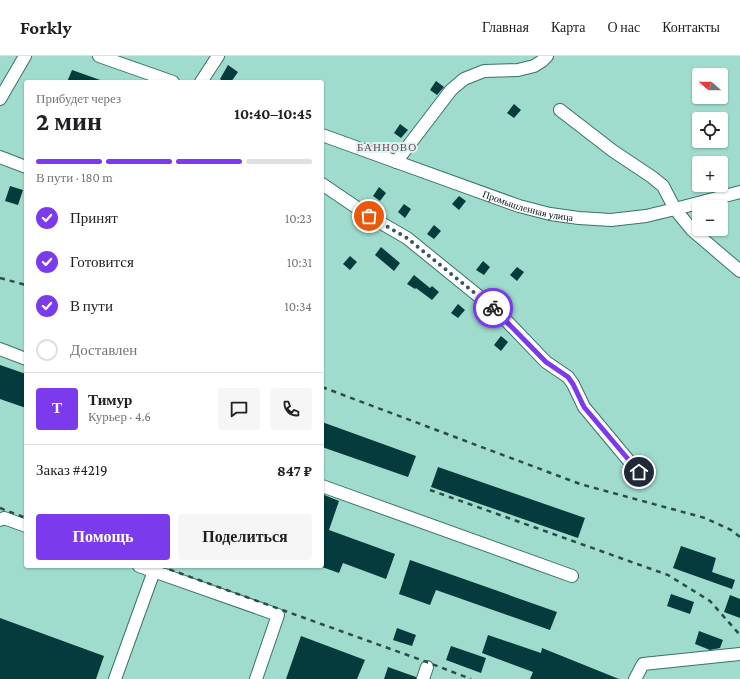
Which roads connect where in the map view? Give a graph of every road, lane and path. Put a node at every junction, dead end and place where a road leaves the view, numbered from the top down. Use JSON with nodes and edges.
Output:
{"nodes":[{"id":1,"x":24,"y":56,"type":"edge"},
{"id":2,"x":99,"y":56,"type":"edge"},
{"id":3,"x":218,"y":56,"type":"edge"},
{"id":4,"x":547,"y":56,"type":"edge"},
{"id":5,"x":167,"y":80,"type":"edge"},
{"id":6,"x":202,"y":80,"type":"edge"},
{"id":7,"x":0,"y":100,"type":"edge"},
{"id":8,"x":560,"y":110,"type":"dead end"},
{"id":9,"x":324,"y":136,"type":"edge"},
{"id":10,"x":0,"y":157,"type":"edge"},
{"id":11,"x":396,"y":162,"type":"junction"},
{"id":12,"x":24,"y":165,"type":"edge"},
{"id":13,"x":324,"y":185,"type":"edge"},
{"id":14,"x":740,"y":192,"type":"edge"},
{"id":15,"x":675,"y":209,"type":"junction"},
{"id":16,"x":740,"y":271,"type":"edge"},
{"id":17,"x":0,"y":350,"type":"edge"},
{"id":18,"x":24,"y":358,"type":"edge"},
{"id":19,"x":639,"y":472,"type":"dead end"},
{"id":20,"x":324,"y":487,"type":"edge"},
{"id":21,"x":0,"y":520,"type":"edge"},
{"id":22,"x":24,"y":525,"type":"edge"},
{"id":23,"x":144,"y":568,"type":"edge"},
{"id":24,"x":154,"y":572,"type":"junction"},
{"id":25,"x":572,"y":576,"type":"dead end"},
{"id":26,"x":740,"y":654,"type":"edge"},
{"id":27,"x":427,"y":667,"type":"dead end"},
{"id":28,"x":115,"y":679,"type":"edge"},
{"id":29,"x":256,"y":679,"type":"edge"},
{"id":30,"x":423,"y":679,"type":"edge"},
{"id":31,"x":635,"y":679,"type":"edge"}],
"edges":[{"from":1,"to":7,"type":"street"},
{"from":2,"to":5,"type":"street"},
{"from":3,"to":6,"type":"street"},
{"from":4,"to":11,"type":"street"},
{"from":8,"to":15,"type":"street"},
{"from":9,"to":11,"type":"street","name":"Промышленная улица"},
{"from":10,"to":12,"type":"street"},
{"from":11,"to":15,"type":"street","name":"Промышленная улица"},
{"from":13,"to":19,"type":"street"},
{"from":14,"to":15,"type":"street","name":"Промышленная улица"},
{"from":15,"to":16,"type":"street"},
{"from":17,"to":18,"type":"street"},
{"from":20,"to":25,"type":"street"},
{"from":21,"to":22,"type":"street"},
{"from":23,"to":24,"type":"street"},
{"from":24,"to":28,"type":"street"},
{"from":24,"to":29,"type":"street"},
{"from":26,"to":31,"type":"street"},
{"from":27,"to":30,"type":"street"}]}
